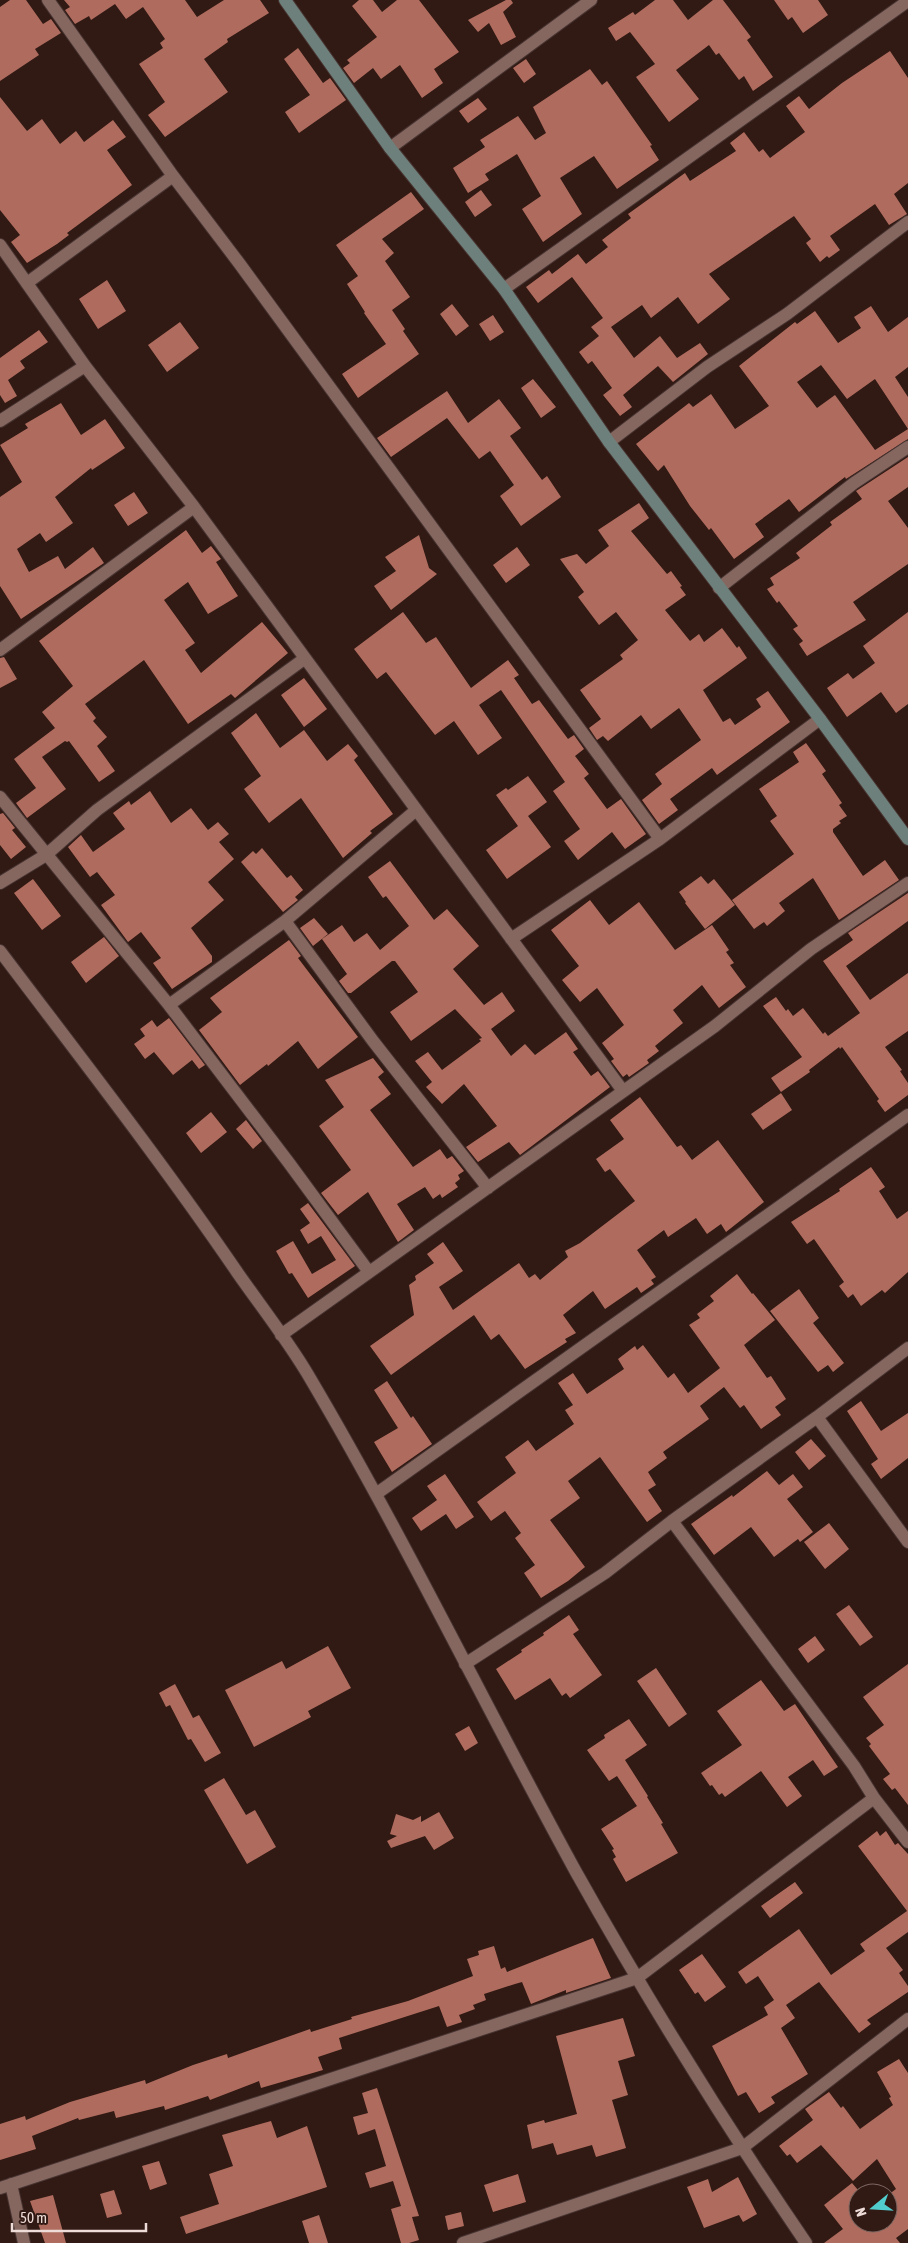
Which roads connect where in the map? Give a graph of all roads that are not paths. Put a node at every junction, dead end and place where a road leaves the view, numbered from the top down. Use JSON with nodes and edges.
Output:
{"nodes":[{"id":1,"x":48,"y":0,"type":"edge"},
{"id":2,"x":285,"y":0,"type":"edge"},
{"id":3,"x":591,"y":0,"type":"edge"},
{"id":4,"x":908,"y":1,"type":"edge"},
{"id":5,"x":390,"y":148,"type":"junction"},
{"id":6,"x":173,"y":176,"type":"junction"},
{"id":7,"x":908,"y":222,"type":"edge"},
{"id":8,"x":0,"y":245,"type":"edge"},
{"id":9,"x":27,"y":283,"type":"junction"},
{"id":10,"x":504,"y":289,"type":"junction"},
{"id":11,"x":85,"y":366,"type":"junction"},
{"id":12,"x":0,"y":421,"type":"edge"},
{"id":13,"x":609,"y":442,"type":"junction"},
{"id":14,"x":908,"y":448,"type":"edge"},
{"id":15,"x":194,"y":507,"type":"junction"},
{"id":16,"x":719,"y":588,"type":"junction"},
{"id":17,"x":0,"y":650,"type":"edge"},
{"id":18,"x":304,"y":659,"type":"junction"},
{"id":19,"x":820,"y":720,"type":"junction"},
{"id":20,"x":0,"y":797,"type":"edge"},
{"id":21,"x":415,"y":811,"type":"junction"},
{"id":22,"x":660,"y":839,"type":"junction"},
{"id":23,"x":908,"y":839,"type":"edge"},
{"id":24,"x":46,"y":855,"type":"junction"},
{"id":25,"x":0,"y":883,"type":"edge"},
{"id":26,"x":908,"y":883,"type":"edge"},
{"id":27,"x":285,"y":921,"type":"junction"},
{"id":28,"x":511,"y":940,"type":"junction"},
{"id":29,"x":0,"y":951,"type":"edge"},
{"id":30,"x":169,"y":1005,"type":"junction"},
{"id":31,"x":623,"y":1091,"type":"junction"},
{"id":32,"x":908,"y":1115,"type":"edge"},
{"id":33,"x":488,"y":1188,"type":"junction"},
{"id":34,"x":369,"y":1272,"type":"junction"},
{"id":35,"x":281,"y":1335,"type":"junction"},
{"id":36,"x":908,"y":1348,"type":"edge"},
{"id":37,"x":818,"y":1417,"type":"junction"},
{"id":38,"x":376,"y":1494,"type":"junction"},
{"id":39,"x":672,"y":1521,"type":"junction"},
{"id":40,"x":908,"y":1542,"type":"edge"},
{"id":41,"x":465,"y":1664,"type":"junction"},
{"id":42,"x":874,"y":1798,"type":"junction"},
{"id":43,"x":908,"y":1842,"type":"edge"},
{"id":44,"x":637,"y":1978,"type":"junction"},
{"id":45,"x":908,"y":2019,"type":"edge"},
{"id":46,"x":742,"y":2148,"type":"junction"},
{"id":47,"x":5,"y":2186,"type":"edge"},
{"id":48,"x":24,"y":2243,"type":"edge"},
{"id":49,"x":463,"y":2243,"type":"edge"},
{"id":50,"x":806,"y":2243,"type":"edge"}],
"edges":[{"from":1,"to":6,"type":"street"},
{"from":2,"to":5,"type":"street"},
{"from":3,"to":5,"type":"street"},
{"from":4,"to":10,"type":"street"},
{"from":5,"to":10,"type":"street"},
{"from":6,"to":9,"type":"street"},
{"from":6,"to":22,"type":"street"},
{"from":7,"to":13,"type":"street"},
{"from":8,"to":9,"type":"street"},
{"from":9,"to":11,"type":"street"},
{"from":10,"to":13,"type":"street"},
{"from":11,"to":12,"type":"street"},
{"from":11,"to":15,"type":"street"},
{"from":13,"to":16,"type":"street"},
{"from":14,"to":16,"type":"street"},
{"from":15,"to":17,"type":"street"},
{"from":15,"to":18,"type":"street"},
{"from":16,"to":19,"type":"street"},
{"from":18,"to":21,"type":"street"},
{"from":18,"to":24,"type":"street"},
{"from":19,"to":22,"type":"street"},
{"from":19,"to":23,"type":"street"},
{"from":20,"to":24,"type":"street"},
{"from":21,"to":27,"type":"street"},
{"from":21,"to":28,"type":"street"},
{"from":22,"to":28,"type":"street"},
{"from":24,"to":25,"type":"street"},
{"from":24,"to":30,"type":"street"},
{"from":26,"to":31,"type":"street"},
{"from":27,"to":30,"type":"street"},
{"from":27,"to":33,"type":"street"},
{"from":28,"to":31,"type":"street"},
{"from":29,"to":35,"type":"street"},
{"from":30,"to":34,"type":"street"},
{"from":31,"to":33,"type":"street"},
{"from":32,"to":38,"type":"street"},
{"from":33,"to":34,"type":"street"},
{"from":34,"to":35,"type":"street"},
{"from":35,"to":38,"type":"street"},
{"from":36,"to":37,"type":"street"},
{"from":37,"to":39,"type":"street"},
{"from":37,"to":40,"type":"street"},
{"from":38,"to":41,"type":"street"},
{"from":39,"to":41,"type":"street"},
{"from":39,"to":42,"type":"street"},
{"from":41,"to":44,"type":"street"},
{"from":42,"to":43,"type":"street"},
{"from":42,"to":44,"type":"street"},
{"from":44,"to":46,"type":"street"},
{"from":44,"to":47,"type":"street"},
{"from":45,"to":46,"type":"street"},
{"from":46,"to":49,"type":"street"},
{"from":46,"to":50,"type":"street"},
{"from":47,"to":48,"type":"street"}]}
